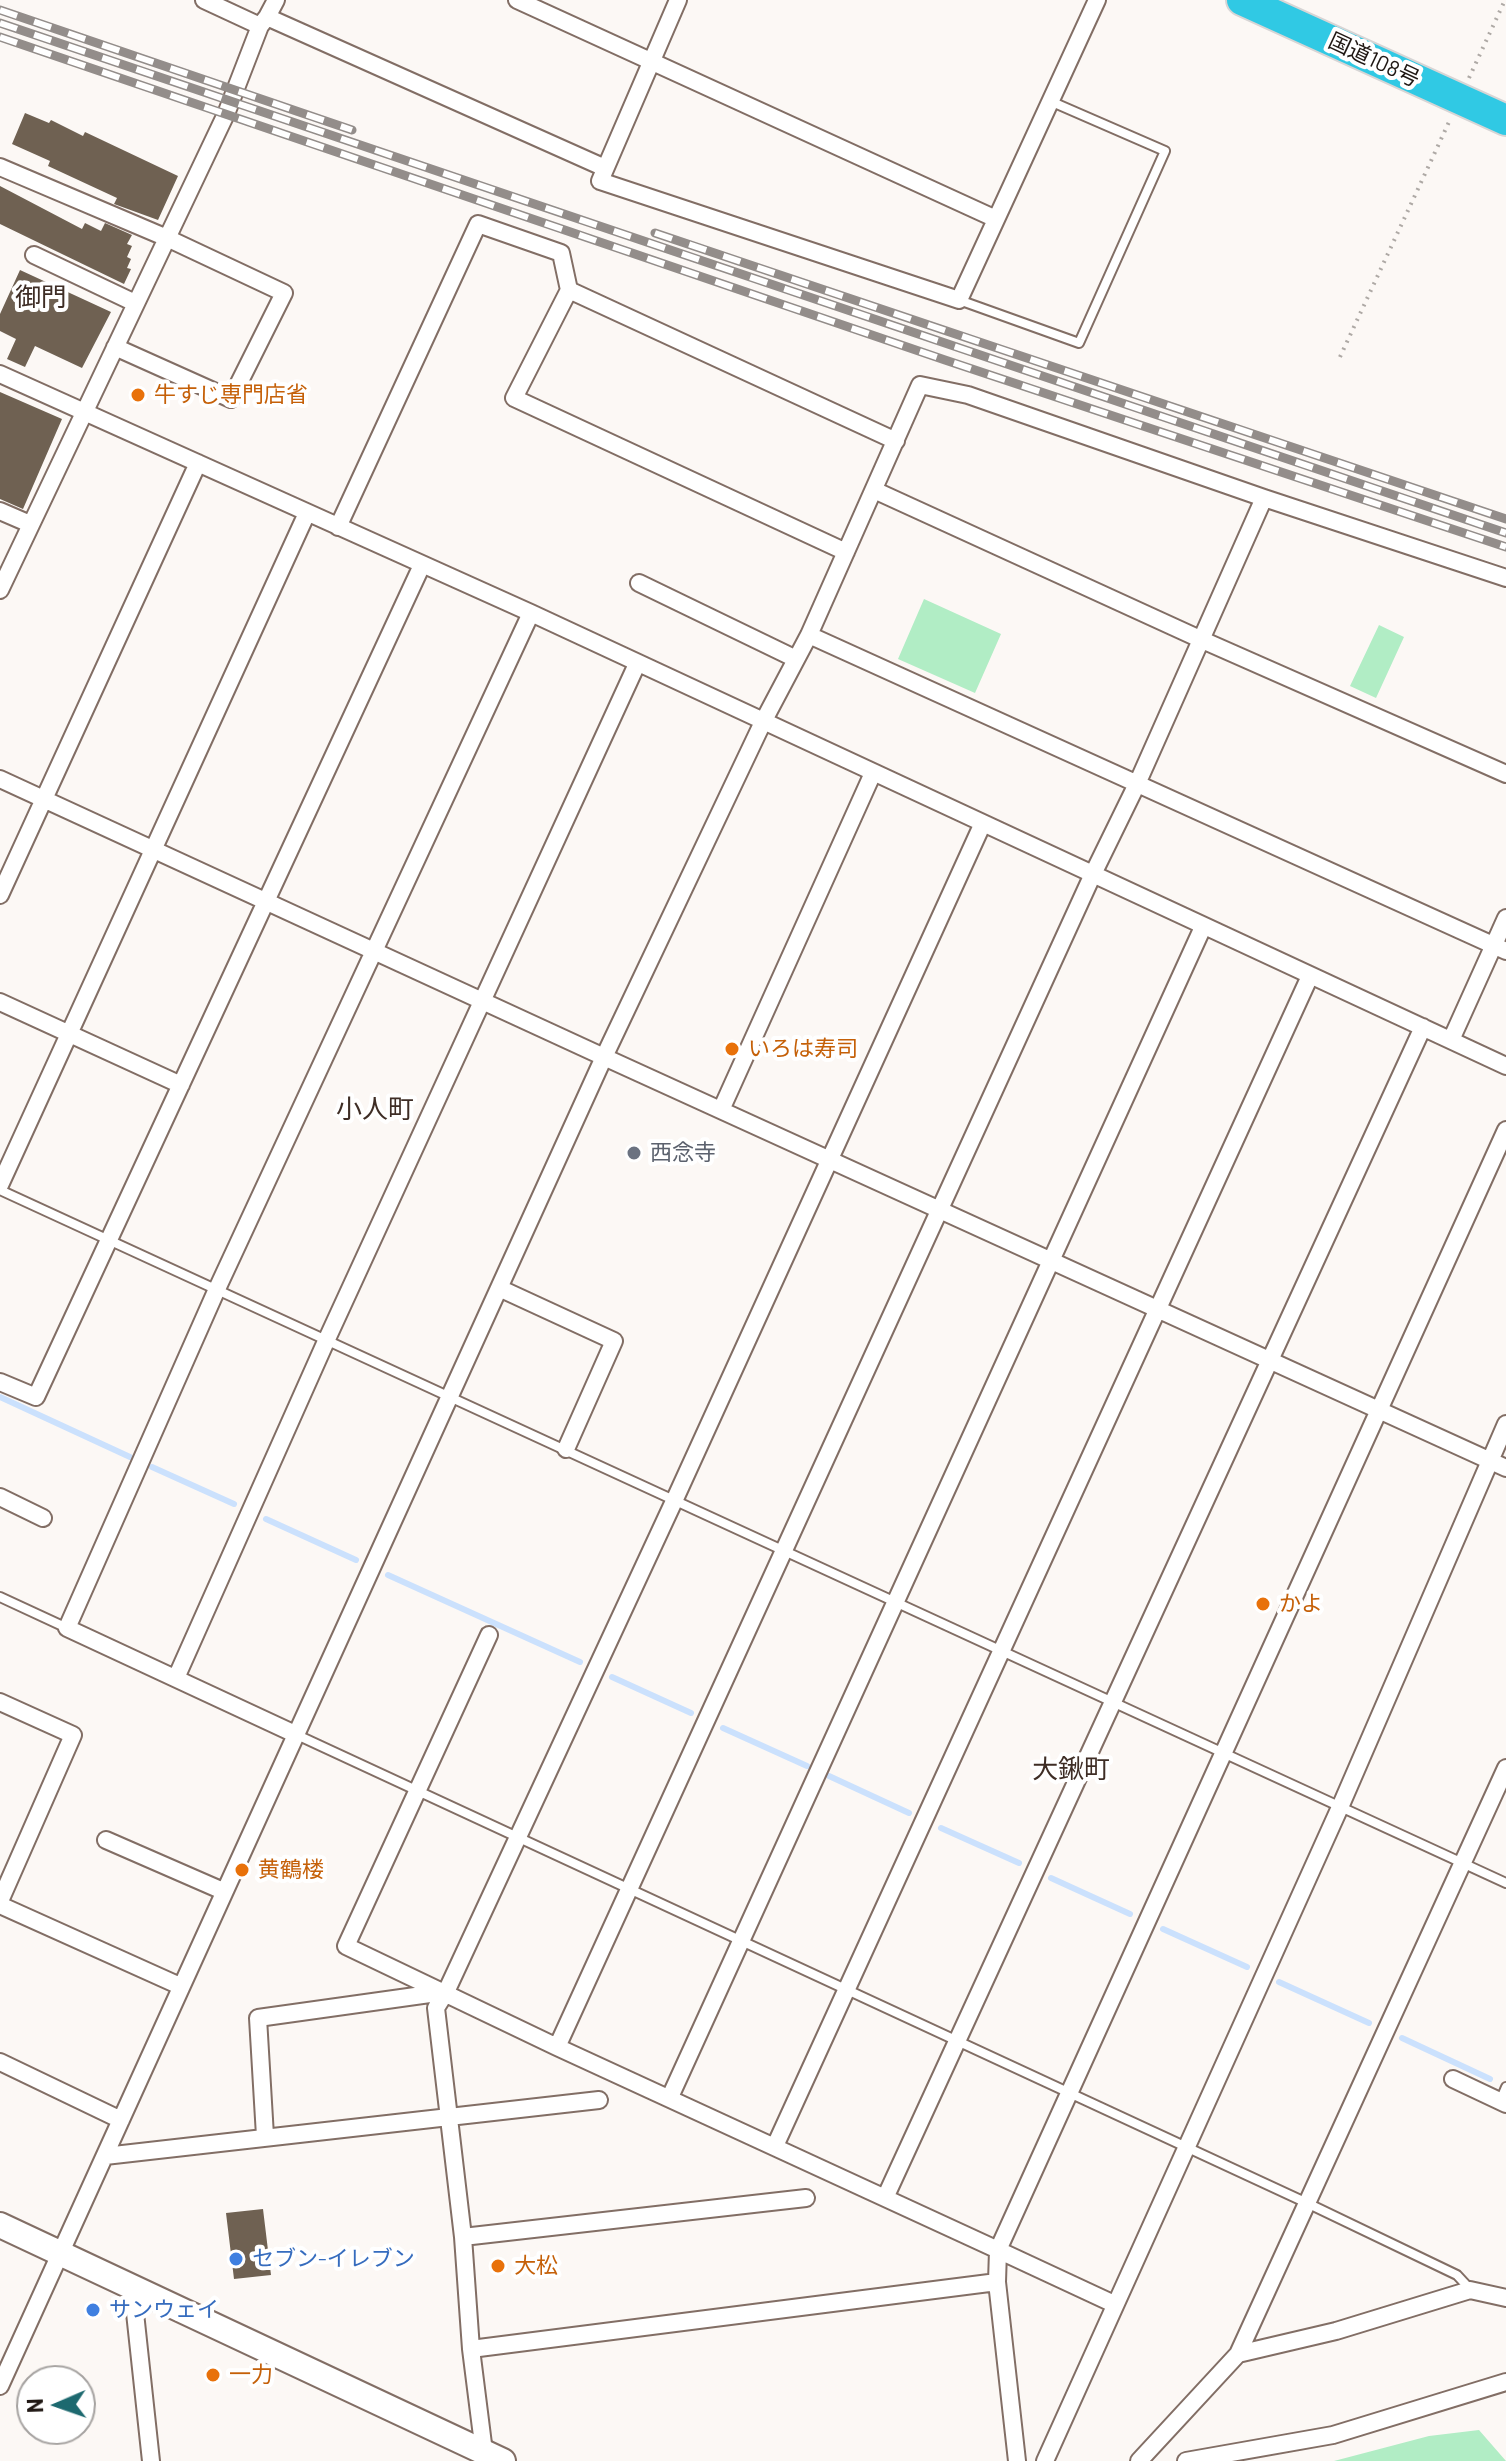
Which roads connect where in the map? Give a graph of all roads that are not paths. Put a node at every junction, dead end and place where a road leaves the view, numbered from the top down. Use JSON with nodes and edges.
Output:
{"nodes":[{"id":1,"x":204,"y":0,"type":"edge"},
{"id":2,"x":276,"y":0,"type":"edge"},
{"id":3,"x":517,"y":0,"type":"edge"},
{"id":4,"x":678,"y":0,"type":"edge"},
{"id":5,"x":1097,"y":0,"type":"edge"},
{"id":6,"x":1242,"y":0,"type":"edge"},
{"id":7,"x":264,"y":22,"type":"junction"},
{"id":8,"x":651,"y":60,"type":"junction"},
{"id":9,"x":1050,"y":101,"type":"junction"},
{"id":10,"x":1506,"y":120,"type":"edge"},
{"id":11,"x":0,"y":167,"type":"edge"},
{"id":12,"x":605,"y":168,"type":"junction"},
{"id":13,"x":996,"y":219,"type":"junction"},
{"id":14,"x":167,"y":238,"type":"junction"},
{"id":15,"x":34,"y":255,"type":"dead end"},
{"id":16,"x":569,"y":290,"type":"junction"},
{"id":17,"x":959,"y":300,"type":"junction"},
{"id":18,"x":135,"y":303,"type":"junction"},
{"id":19,"x":115,"y":347,"type":"junction"},
{"id":20,"x":0,"y":374,"type":"edge"},
{"id":21,"x":84,"y":412,"type":"junction"},
{"id":22,"x":896,"y":441,"type":"junction"},
{"id":23,"x":198,"y":463,"type":"junction"},
{"id":24,"x":874,"y":490,"type":"junction"},
{"id":25,"x":1264,"y":498,"type":"junction"},
{"id":26,"x":0,"y":511,"type":"edge"},
{"id":27,"x":307,"y":513,"type":"junction"},
{"id":28,"x":30,"y":524,"type":"junction"},
{"id":29,"x":338,"y":527,"type":"junction"},
{"id":30,"x":846,"y":552,"type":"junction"},
{"id":31,"x":422,"y":565,"type":"junction"},
{"id":32,"x":1506,"y":578,"type":"edge"},
{"id":33,"x":639,"y":583,"type":"dead end"},
{"id":34,"x":0,"y":590,"type":"edge"},
{"id":35,"x":531,"y":613,"type":"junction"},
{"id":36,"x":809,"y":635,"type":"junction"},
{"id":37,"x":1200,"y":639,"type":"junction"},
{"id":38,"x":794,"y":658,"type":"junction"},
{"id":39,"x":637,"y":664,"type":"junction"},
{"id":40,"x":763,"y":722,"type":"junction"},
{"id":41,"x":873,"y":773,"type":"junction"},
{"id":42,"x":1506,"y":774,"type":"edge"},
{"id":43,"x":0,"y":779,"type":"edge"},
{"id":44,"x":1137,"y":784,"type":"junction"},
{"id":45,"x":43,"y":798,"type":"junction"},
{"id":46,"x":983,"y":823,"type":"junction"},
{"id":47,"x":153,"y":849,"type":"junction"},
{"id":48,"x":1093,"y":874,"type":"junction"},
{"id":49,"x":0,"y":895,"type":"edge"},
{"id":50,"x":266,"y":901,"type":"junction"},
{"id":51,"x":1506,"y":918,"type":"edge"},
{"id":52,"x":1203,"y":927,"type":"junction"},
{"id":53,"x":1500,"y":948,"type":"edge"},
{"id":54,"x":374,"y":951,"type":"junction"},
{"id":55,"x":1310,"y":976,"type":"junction"},
{"id":56,"x":481,"y":1001,"type":"junction"},
{"id":57,"x":0,"y":1002,"type":"edge"},
{"id":58,"x":1423,"y":1027,"type":"junction"},
{"id":59,"x":69,"y":1034,"type":"junction"},
{"id":60,"x":1451,"y":1040,"type":"junction"},
{"id":61,"x":604,"y":1057,"type":"junction"},
{"id":62,"x":1506,"y":1066,"type":"edge"},
{"id":63,"x":181,"y":1085,"type":"junction"},
{"id":64,"x":721,"y":1110,"type":"junction"},
{"id":65,"x":1506,"y":1130,"type":"edge"},
{"id":66,"x":829,"y":1160,"type":"junction"},
{"id":67,"x":0,"y":1188,"type":"edge"},
{"id":68,"x":940,"y":1211,"type":"junction"},
{"id":69,"x":109,"y":1241,"type":"junction"},
{"id":70,"x":1050,"y":1260,"type":"junction"},
{"id":71,"x":499,"y":1288,"type":"junction"},
{"id":72,"x":217,"y":1289,"type":"junction"},
{"id":73,"x":1159,"y":1310,"type":"junction"},
{"id":74,"x":327,"y":1339,"type":"junction"},
{"id":75,"x":1271,"y":1361,"type":"junction"},
{"id":76,"x":0,"y":1382,"type":"edge"},
{"id":77,"x":450,"y":1397,"type":"junction"},
{"id":78,"x":1379,"y":1412,"type":"junction"},
{"id":79,"x":1506,"y":1424,"type":"edge"},
{"id":80,"x":566,"y":1449,"type":"junction"},
{"id":81,"x":1489,"y":1460,"type":"junction"},
{"id":82,"x":1506,"y":1468,"type":"edge"},
{"id":83,"x":0,"y":1497,"type":"edge"},
{"id":84,"x":675,"y":1499,"type":"junction"},
{"id":85,"x":43,"y":1518,"type":"dead end"},
{"id":86,"x":784,"y":1551,"type":"junction"},
{"id":87,"x":0,"y":1597,"type":"edge"},
{"id":88,"x":895,"y":1601,"type":"junction"},
{"id":89,"x":67,"y":1628,"type":"junction"},
{"id":90,"x":489,"y":1635,"type":"dead end"},
{"id":91,"x":1003,"y":1651,"type":"junction"},
{"id":92,"x":176,"y":1678,"type":"junction"},
{"id":93,"x":0,"y":1702,"type":"edge"},
{"id":94,"x":1112,"y":1703,"type":"junction"},
{"id":95,"x":295,"y":1734,"type":"junction"},
{"id":96,"x":1224,"y":1753,"type":"junction"},
{"id":97,"x":1506,"y":1768,"type":"edge"},
{"id":98,"x":417,"y":1791,"type":"junction"},
{"id":99,"x":1341,"y":1805,"type":"junction"},
{"id":100,"x":517,"y":1838,"type":"junction"},
{"id":101,"x":106,"y":1840,"type":"dead end"},
{"id":102,"x":1463,"y":1862,"type":"junction"},
{"id":103,"x":1506,"y":1883,"type":"edge"},
{"id":104,"x":629,"y":1889,"type":"junction"},
{"id":105,"x":223,"y":1891,"type":"junction"},
{"id":106,"x":0,"y":1903,"type":"edge"},
{"id":107,"x":740,"y":1942,"type":"junction"},
{"id":108,"x":180,"y":1986,"type":"junction"},
{"id":109,"x":847,"y":1990,"type":"junction"},
{"id":110,"x":446,"y":1992,"type":"junction"},
{"id":111,"x":957,"y":2041,"type":"junction"},
{"id":112,"x":557,"y":2047,"type":"junction"},
{"id":113,"x":0,"y":2062,"type":"edge"},
{"id":114,"x":1453,"y":2079,"type":"dead end"},
{"id":115,"x":1068,"y":2092,"type":"junction"},
{"id":116,"x":670,"y":2097,"type":"junction"},
{"id":117,"x":1504,"y":2097,"type":"edge"},
{"id":118,"x":599,"y":2100,"type":"dead end"},
{"id":119,"x":447,"y":2117,"type":"junction"},
{"id":120,"x":121,"y":2120,"type":"junction"},
{"id":121,"x":265,"y":2136,"type":"junction"},
{"id":122,"x":775,"y":2146,"type":"junction"},
{"id":123,"x":1186,"y":2146,"type":"junction"},
{"id":124,"x":105,"y":2156,"type":"junction"},
{"id":125,"x":806,"y":2198,"type":"dead end"},
{"id":126,"x":885,"y":2198,"type":"junction"},
{"id":127,"x":1307,"y":2203,"type":"junction"},
{"id":128,"x":0,"y":2225,"type":"edge"},
{"id":129,"x":463,"y":2237,"type":"junction"},
{"id":130,"x":998,"y":2250,"type":"junction"},
{"id":131,"x":62,"y":2253,"type":"junction"},
{"id":132,"x":997,"y":2282,"type":"junction"},
{"id":133,"x":132,"y":2285,"type":"junction"},
{"id":134,"x":1470,"y":2290,"type":"junction"},
{"id":135,"x":1506,"y":2298,"type":"edge"},
{"id":136,"x":1114,"y":2304,"type":"junction"},
{"id":137,"x":471,"y":2349,"type":"junction"},
{"id":138,"x":1238,"y":2354,"type":"junction"},
{"id":139,"x":1506,"y":2382,"type":"edge"},
{"id":140,"x":0,"y":2386,"type":"edge"},
{"id":141,"x":494,"y":2457,"type":"edge"},
{"id":142,"x":151,"y":2461,"type":"edge"},
{"id":143,"x":1017,"y":2461,"type":"edge"},
{"id":144,"x":1045,"y":2461,"type":"edge"},
{"id":145,"x":1139,"y":2461,"type":"edge"},
{"id":146,"x":1186,"y":2461,"type":"edge"}],
"edges":[{"from":1,"to":7,"type":"street"},
{"from":2,"to":7,"type":"street"},
{"from":3,"to":8,"type":"street"},
{"from":4,"to":8,"type":"street"},
{"from":5,"to":9,"type":"street"},
{"from":6,"to":10,"type":"highway","name":"国道108号"},
{"from":7,"to":12,"type":"street"},
{"from":7,"to":14,"type":"street"},
{"from":8,"to":12,"type":"street"},
{"from":8,"to":13,"type":"street"},
{"from":9,"to":13,"type":"street"},
{"from":9,"to":17,"type":"lane"},
{"from":11,"to":14,"type":"street"},
{"from":12,"to":17,"type":"street"},
{"from":13,"to":17,"type":"street"},
{"from":14,"to":18,"type":"street"},
{"from":14,"to":19,"type":"street"},
{"from":15,"to":18,"type":"street"},
{"from":16,"to":22,"type":"street"},
{"from":16,"to":29,"type":"street"},
{"from":16,"to":30,"type":"street"},
{"from":18,"to":19,"type":"street"},
{"from":19,"to":21,"type":"street"},
{"from":20,"to":21,"type":"street"},
{"from":21,"to":23,"type":"street"},
{"from":21,"to":28,"type":"street"},
{"from":22,"to":24,"type":"street"},
{"from":22,"to":25,"type":"street"},
{"from":23,"to":27,"type":"street"},
{"from":23,"to":45,"type":"street"},
{"from":24,"to":30,"type":"street"},
{"from":24,"to":37,"type":"street"},
{"from":25,"to":32,"type":"street"},
{"from":25,"to":37,"type":"street"},
{"from":26,"to":28,"type":"street"},
{"from":27,"to":29,"type":"street"},
{"from":27,"to":47,"type":"street"},
{"from":28,"to":34,"type":"street"},
{"from":29,"to":31,"type":"street"},
{"from":30,"to":36,"type":"street"},
{"from":31,"to":35,"type":"street"},
{"from":31,"to":50,"type":"street"},
{"from":33,"to":38,"type":"street"},
{"from":35,"to":39,"type":"street"},
{"from":35,"to":54,"type":"street"},
{"from":36,"to":38,"type":"street"},
{"from":36,"to":44,"type":"street"},
{"from":37,"to":42,"type":"street"},
{"from":37,"to":44,"type":"street"},
{"from":38,"to":40,"type":"street"},
{"from":39,"to":40,"type":"street"},
{"from":39,"to":56,"type":"street"},
{"from":40,"to":41,"type":"street"},
{"from":40,"to":61,"type":"street"},
{"from":41,"to":46,"type":"street"},
{"from":41,"to":64,"type":"street"},
{"from":43,"to":45,"type":"street"},
{"from":44,"to":48,"type":"street"},
{"from":44,"to":53,"type":"street"},
{"from":45,"to":47,"type":"street"},
{"from":45,"to":49,"type":"street"},
{"from":46,"to":48,"type":"street"},
{"from":46,"to":66,"type":"street"},
{"from":47,"to":50,"type":"street"},
{"from":47,"to":59,"type":"street"},
{"from":48,"to":52,"type":"street"},
{"from":48,"to":68,"type":"street"},
{"from":50,"to":54,"type":"street"},
{"from":50,"to":63,"type":"street"},
{"from":51,"to":53,"type":"street"},
{"from":52,"to":55,"type":"street"},
{"from":52,"to":70,"type":"street"},
{"from":53,"to":60,"type":"street"},
{"from":54,"to":56,"type":"street"},
{"from":54,"to":72,"type":"street"},
{"from":55,"to":58,"type":"street"},
{"from":55,"to":73,"type":"street"},
{"from":56,"to":61,"type":"street"},
{"from":56,"to":74,"type":"street"},
{"from":57,"to":59,"type":"street"},
{"from":58,"to":60,"type":"street"},
{"from":58,"to":75,"type":"street"},
{"from":59,"to":63,"type":"street"},
{"from":59,"to":67,"type":"street"},
{"from":60,"to":62,"type":"street"},
{"from":61,"to":64,"type":"street"},
{"from":61,"to":71,"type":"street"},
{"from":63,"to":69,"type":"street"},
{"from":64,"to":66,"type":"street"},
{"from":65,"to":78,"type":"street"},
{"from":66,"to":68,"type":"street"},
{"from":66,"to":84,"type":"street"},
{"from":67,"to":69,"type":"lane"},
{"from":68,"to":70,"type":"street"},
{"from":68,"to":86,"type":"street"},
{"from":69,"to":72,"type":"lane"},
{"from":69,"to":76,"type":"street"},
{"from":70,"to":73,"type":"street"},
{"from":70,"to":88,"type":"street"},
{"from":71,"to":77,"type":"street"},
{"from":71,"to":80,"type":"street"},
{"from":72,"to":74,"type":"lane"},
{"from":72,"to":89,"type":"street"},
{"from":73,"to":75,"type":"street"},
{"from":73,"to":91,"type":"street"},
{"from":74,"to":77,"type":"lane"},
{"from":74,"to":92,"type":"street"},
{"from":75,"to":78,"type":"street"},
{"from":75,"to":94,"type":"street"},
{"from":77,"to":80,"type":"lane"},
{"from":77,"to":95,"type":"street"},
{"from":78,"to":81,"type":"street"},
{"from":78,"to":96,"type":"street"},
{"from":79,"to":81,"type":"street"},
{"from":80,"to":84,"type":"lane"},
{"from":81,"to":82,"type":"street"},
{"from":81,"to":99,"type":"street"},
{"from":83,"to":85,"type":"street"},
{"from":84,"to":86,"type":"lane"},
{"from":84,"to":100,"type":"street"},
{"from":86,"to":88,"type":"lane"},
{"from":86,"to":104,"type":"street"},
{"from":87,"to":89,"type":"lane"},
{"from":88,"to":91,"type":"lane"},
{"from":88,"to":107,"type":"street"},
{"from":89,"to":92,"type":"street"},
{"from":90,"to":98,"type":"street"},
{"from":91,"to":94,"type":"lane"},
{"from":91,"to":109,"type":"street"},
{"from":92,"to":95,"type":"street"},
{"from":93,"to":106,"type":"street"},
{"from":94,"to":96,"type":"lane"},
{"from":94,"to":111,"type":"street"},
{"from":95,"to":98,"type":"lane"},
{"from":95,"to":105,"type":"street"},
{"from":96,"to":99,"type":"lane"},
{"from":96,"to":115,"type":"street"},
{"from":97,"to":102,"type":"street"},
{"from":98,"to":100,"type":"lane"},
{"from":98,"to":110,"type":"street"},
{"from":99,"to":102,"type":"lane"},
{"from":99,"to":123,"type":"street"},
{"from":100,"to":104,"type":"lane"},
{"from":100,"to":110,"type":"street"},
{"from":101,"to":105,"type":"street"},
{"from":102,"to":103,"type":"lane"},
{"from":102,"to":127,"type":"street"},
{"from":104,"to":107,"type":"lane"},
{"from":104,"to":112,"type":"street"},
{"from":105,"to":108,"type":"street"},
{"from":106,"to":108,"type":"street"},
{"from":107,"to":109,"type":"lane"},
{"from":107,"to":116,"type":"street"},
{"from":108,"to":120,"type":"street"},
{"from":109,"to":111,"type":"lane"},
{"from":109,"to":122,"type":"street"},
{"from":110,"to":112,"type":"street"},
{"from":110,"to":119,"type":"street"},
{"from":110,"to":121,"type":"street"},
{"from":111,"to":115,"type":"lane"},
{"from":111,"to":126,"type":"street"},
{"from":112,"to":116,"type":"street"},
{"from":113,"to":120,"type":"street"},
{"from":114,"to":117,"type":"street"},
{"from":115,"to":123,"type":"lane"},
{"from":115,"to":130,"type":"street"},
{"from":116,"to":122,"type":"street"},
{"from":118,"to":119,"type":"street"},
{"from":119,"to":121,"type":"street"},
{"from":119,"to":129,"type":"street"},
{"from":120,"to":124,"type":"street"},
{"from":121,"to":124,"type":"street"},
{"from":122,"to":126,"type":"street"},
{"from":123,"to":127,"type":"lane"},
{"from":123,"to":136,"type":"street"},
{"from":124,"to":131,"type":"street"},
{"from":125,"to":129,"type":"street"},
{"from":126,"to":130,"type":"street"},
{"from":127,"to":134,"type":"lane"},
{"from":127,"to":138,"type":"street"},
{"from":128,"to":131,"type":"street"},
{"from":129,"to":137,"type":"street"},
{"from":130,"to":132,"type":"street"},
{"from":130,"to":136,"type":"street"},
{"from":131,"to":133,"type":"street"},
{"from":131,"to":140,"type":"street"},
{"from":132,"to":137,"type":"street"},
{"from":132,"to":143,"type":"street"},
{"from":133,"to":141,"type":"street"},
{"from":133,"to":142,"type":"street"},
{"from":134,"to":135,"type":"street"},
{"from":134,"to":138,"type":"street"},
{"from":136,"to":144,"type":"street"},
{"from":137,"to":141,"type":"street"},
{"from":138,"to":145,"type":"street"},
{"from":139,"to":146,"type":"street"}]}
